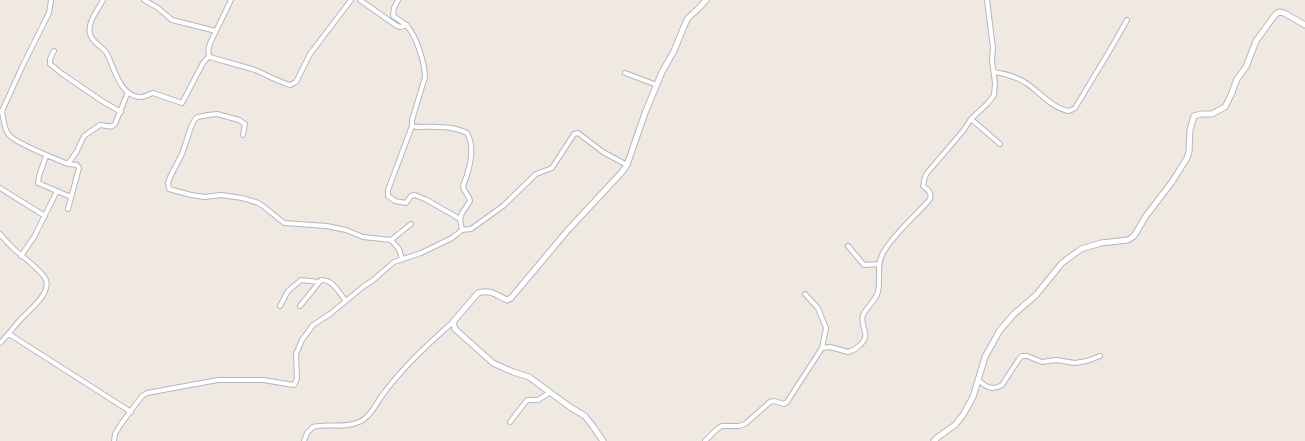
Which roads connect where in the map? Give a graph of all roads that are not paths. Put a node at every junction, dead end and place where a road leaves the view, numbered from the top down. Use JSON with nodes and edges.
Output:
{"nodes":[{"id":1,"x":51,"y":0,"type":"edge"},
{"id":2,"x":103,"y":0,"type":"edge"},
{"id":3,"x":144,"y":0,"type":"edge"},
{"id":4,"x":231,"y":0,"type":"edge"},
{"id":5,"x":351,"y":0,"type":"edge"},
{"id":6,"x":360,"y":0,"type":"edge"},
{"id":7,"x":398,"y":0,"type":"edge"},
{"id":8,"x":706,"y":0,"type":"edge"},
{"id":9,"x":987,"y":0,"type":"edge"},
{"id":10,"x":1127,"y":20,"type":"dead end"},
{"id":11,"x":407,"y":25,"type":"junction"},
{"id":12,"x":1305,"y":25,"type":"edge"},
{"id":13,"x":216,"y":31,"type":"junction"},
{"id":14,"x":54,"y":51,"type":"dead end"},
{"id":15,"x":209,"y":56,"type":"junction"},
{"id":16,"x":994,"y":72,"type":"junction"},
{"id":17,"x":625,"y":73,"type":"dead end"},
{"id":18,"x":657,"y":85,"type":"junction"},
{"id":19,"x":128,"y":92,"type":"junction"},
{"id":20,"x":1,"y":111,"type":"edge"},
{"id":21,"x":121,"y":112,"type":"junction"},
{"id":22,"x":971,"y":119,"type":"junction"},
{"id":23,"x":412,"y":126,"type":"junction"},
{"id":24,"x":243,"y":135,"type":"dead end"},
{"id":25,"x":1000,"y":144,"type":"dead end"},
{"id":26,"x":46,"y":156,"type":"junction"},
{"id":27,"x":68,"y":164,"type":"junction"},
{"id":28,"x":627,"y":165,"type":"junction"},
{"id":29,"x":0,"y":188,"type":"edge"},
{"id":30,"x":57,"y":191,"type":"junction"},
{"id":31,"x":71,"y":197,"type":"junction"},
{"id":32,"x":68,"y":209,"type":"dead end"},
{"id":33,"x":45,"y":216,"type":"junction"},
{"id":34,"x":460,"y":219,"type":"junction"},
{"id":35,"x":411,"y":224,"type":"dead end"},
{"id":36,"x":462,"y":230,"type":"junction"},
{"id":37,"x":0,"y":234,"type":"edge"},
{"id":38,"x":391,"y":240,"type":"junction"},
{"id":39,"x":848,"y":246,"type":"dead end"},
{"id":40,"x":21,"y":256,"type":"junction"},
{"id":41,"x":402,"y":259,"type":"junction"},
{"id":42,"x":879,"y":264,"type":"junction"},
{"id":43,"x":319,"y":282,"type":"junction"},
{"id":44,"x":806,"y":294,"type":"dead end"},
{"id":45,"x":346,"y":301,"type":"junction"},
{"id":46,"x":280,"y":306,"type":"dead end"},
{"id":47,"x":300,"y":306,"type":"dead end"},
{"id":48,"x":453,"y":322,"type":"junction"},
{"id":49,"x":8,"y":334,"type":"junction"},
{"id":50,"x":0,"y":343,"type":"edge"},
{"id":51,"x":822,"y":348,"type":"junction"},
{"id":52,"x":1100,"y":356,"type":"dead end"},
{"id":53,"x":978,"y":380,"type":"junction"},
{"id":54,"x":549,"y":393,"type":"junction"},
{"id":55,"x":131,"y":412,"type":"junction"},
{"id":56,"x":510,"y":422,"type":"dead end"},
{"id":57,"x":114,"y":441,"type":"edge"},
{"id":58,"x":304,"y":441,"type":"edge"},
{"id":59,"x":602,"y":441,"type":"edge"},
{"id":60,"x":706,"y":441,"type":"edge"},
{"id":61,"x":934,"y":441,"type":"edge"}],
"edges":[{"from":1,"to":20,"type":"street"},
{"from":2,"to":19,"type":"street"},
{"from":3,"to":13,"type":"street"},
{"from":4,"to":13,"type":"street"},
{"from":5,"to":15,"type":"street"},
{"from":6,"to":11,"type":"street"},
{"from":7,"to":11,"type":"street"},
{"from":8,"to":18,"type":"street"},
{"from":9,"to":16,"type":"street"},
{"from":10,"to":16,"type":"street"},
{"from":11,"to":23,"type":"street"},
{"from":12,"to":53,"type":"street"},
{"from":13,"to":15,"type":"street"},
{"from":14,"to":21,"type":"street"},
{"from":15,"to":19,"type":"street"},
{"from":16,"to":22,"type":"street"},
{"from":17,"to":18,"type":"street"},
{"from":18,"to":28,"type":"street"},
{"from":19,"to":21,"type":"street"},
{"from":20,"to":26,"type":"street"},
{"from":21,"to":27,"type":"street"},
{"from":22,"to":25,"type":"street"},
{"from":22,"to":42,"type":"street"},
{"from":23,"to":34,"type":"street"},
{"from":23,"to":34,"type":"street"},
{"from":24,"to":38,"type":"street"},
{"from":26,"to":27,"type":"street"},
{"from":26,"to":30,"type":"street"},
{"from":27,"to":31,"type":"street"},
{"from":28,"to":36,"type":"street"},
{"from":28,"to":48,"type":"street"},
{"from":29,"to":33,"type":"street"},
{"from":30,"to":31,"type":"street"},
{"from":30,"to":33,"type":"street"},
{"from":31,"to":32,"type":"street"},
{"from":33,"to":40,"type":"street"},
{"from":34,"to":36,"type":"street"},
{"from":35,"to":38,"type":"street"},
{"from":36,"to":41,"type":"street"},
{"from":37,"to":40,"type":"street"},
{"from":38,"to":41,"type":"street"},
{"from":39,"to":42,"type":"street"},
{"from":40,"to":49,"type":"street"},
{"from":41,"to":45,"type":"street"},
{"from":42,"to":51,"type":"street"},
{"from":43,"to":45,"type":"street"},
{"from":43,"to":46,"type":"street"},
{"from":43,"to":47,"type":"street"},
{"from":44,"to":51,"type":"street"},
{"from":45,"to":55,"type":"street"},
{"from":48,"to":54,"type":"street"},
{"from":48,"to":58,"type":"street"},
{"from":49,"to":50,"type":"street"},
{"from":49,"to":55,"type":"street"},
{"from":51,"to":60,"type":"street"},
{"from":52,"to":53,"type":"street"},
{"from":53,"to":61,"type":"street"},
{"from":54,"to":56,"type":"street"},
{"from":54,"to":59,"type":"street"},
{"from":55,"to":57,"type":"street"}]}
